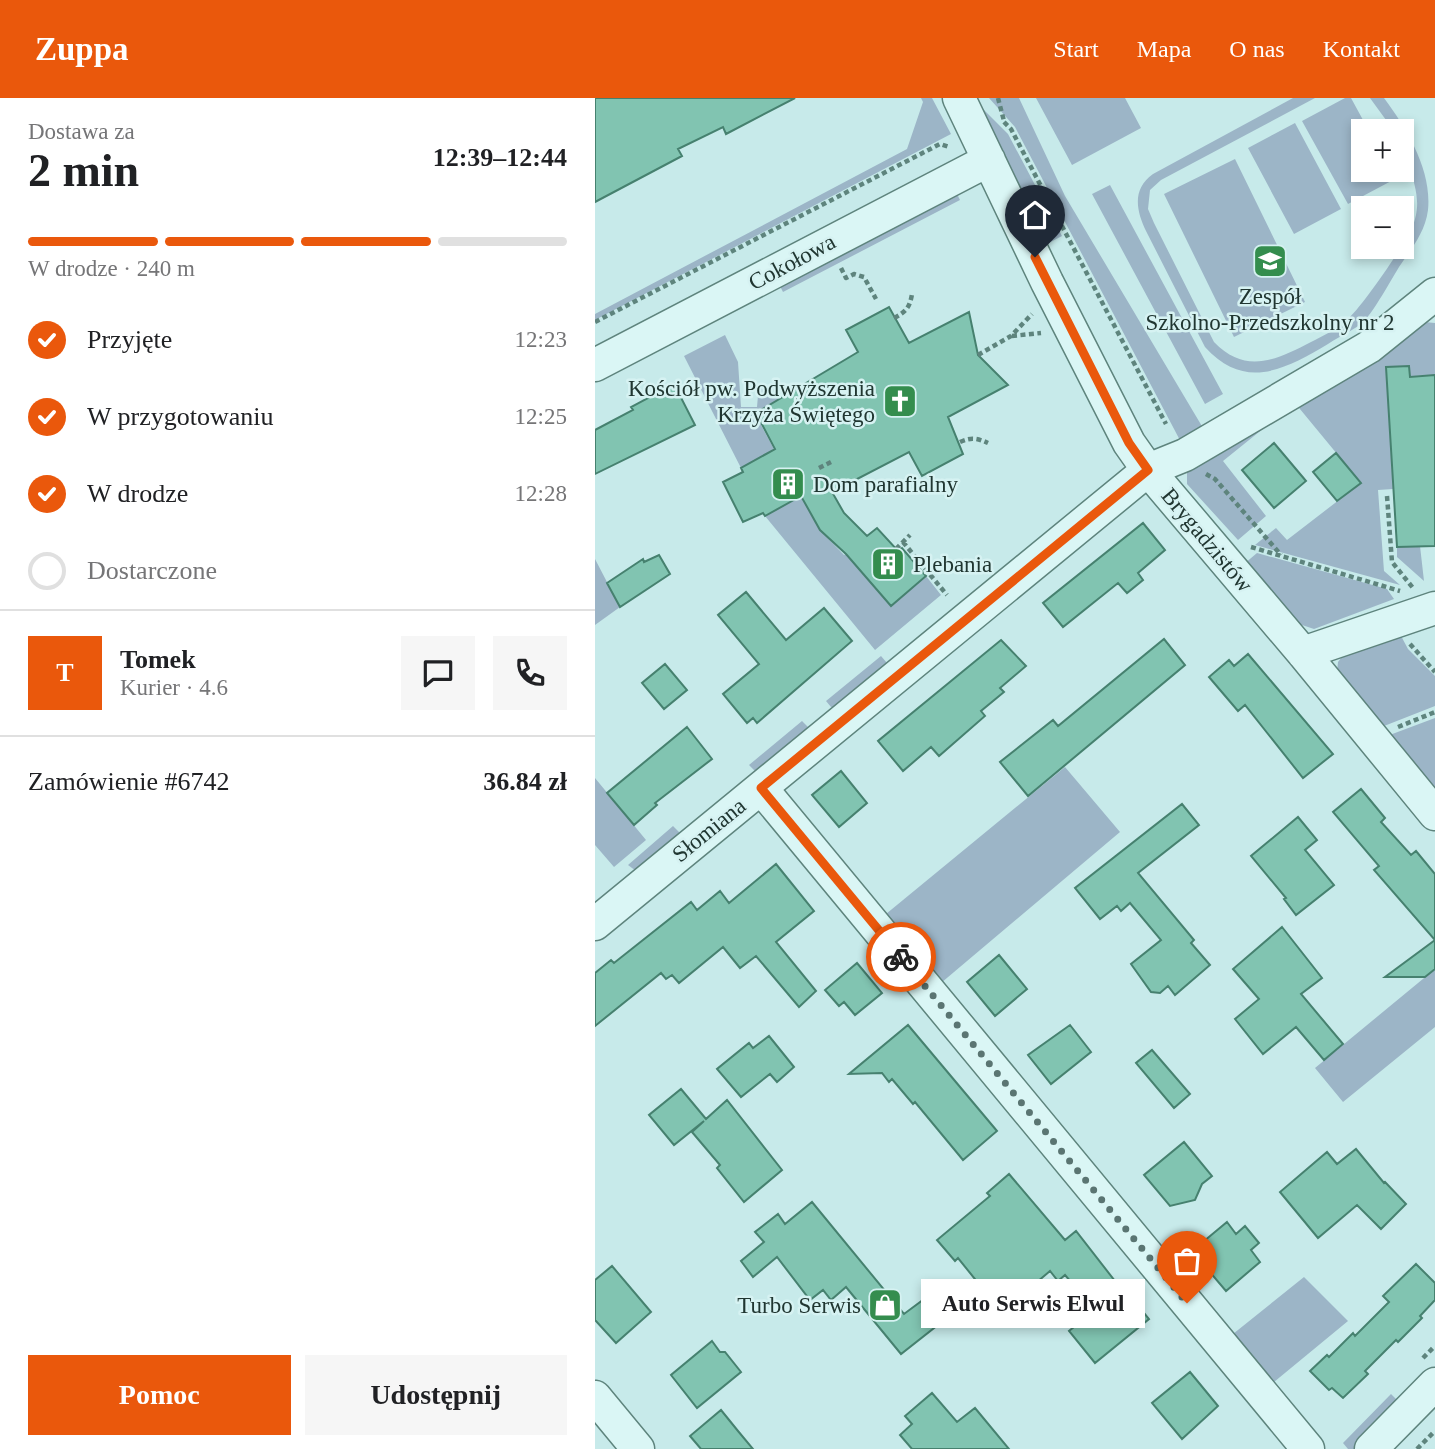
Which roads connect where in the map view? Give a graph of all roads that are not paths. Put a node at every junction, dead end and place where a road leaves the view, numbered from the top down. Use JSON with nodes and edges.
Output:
{"nodes":[{"id":1,"x":958,"y":98,"type":"edge"},
{"id":2,"x":989,"y":160,"type":"junction"},
{"id":3,"x":1435,"y":294,"type":"edge"},
{"id":4,"x":595,"y":365,"type":"edge"},
{"id":5,"x":1148,"y":470,"type":"junction"},
{"id":6,"x":1424,"y":606,"type":"edge"},
{"id":7,"x":1303,"y":653,"type":"junction"},
{"id":8,"x":761,"y":788,"type":"junction"},
{"id":9,"x":1435,"y":814,"type":"edge"},
{"id":10,"x":595,"y":924,"type":"edge"},
{"id":11,"x":1435,"y":1384,"type":"edge"},
{"id":12,"x":595,"y":1397,"type":"edge"},
{"id":13,"x":638,"y":1449,"type":"edge"},
{"id":14,"x":1308,"y":1449,"type":"edge"},
{"id":15,"x":1371,"y":1449,"type":"edge"}],
"edges":[{"from":1,"to":2,"type":"street","name":"Brygadzistów"},
{"from":2,"to":4,"type":"street","name":"Cokołowa"},
{"from":2,"to":5,"type":"street","name":"Brygadzistów"},
{"from":3,"to":5,"type":"street","name":"Słomiana"},
{"from":5,"to":7,"type":"street","name":"Brygadzistów"},
{"from":5,"to":8,"type":"street","name":"Słomiana"},
{"from":6,"to":7,"type":"street"},
{"from":7,"to":9,"type":"street","name":"Brygadzistów"},
{"from":8,"to":10,"type":"street","name":"Słomiana"},
{"from":8,"to":14,"type":"street"},
{"from":11,"to":15,"type":"street"},
{"from":12,"to":13,"type":"street"}]}
